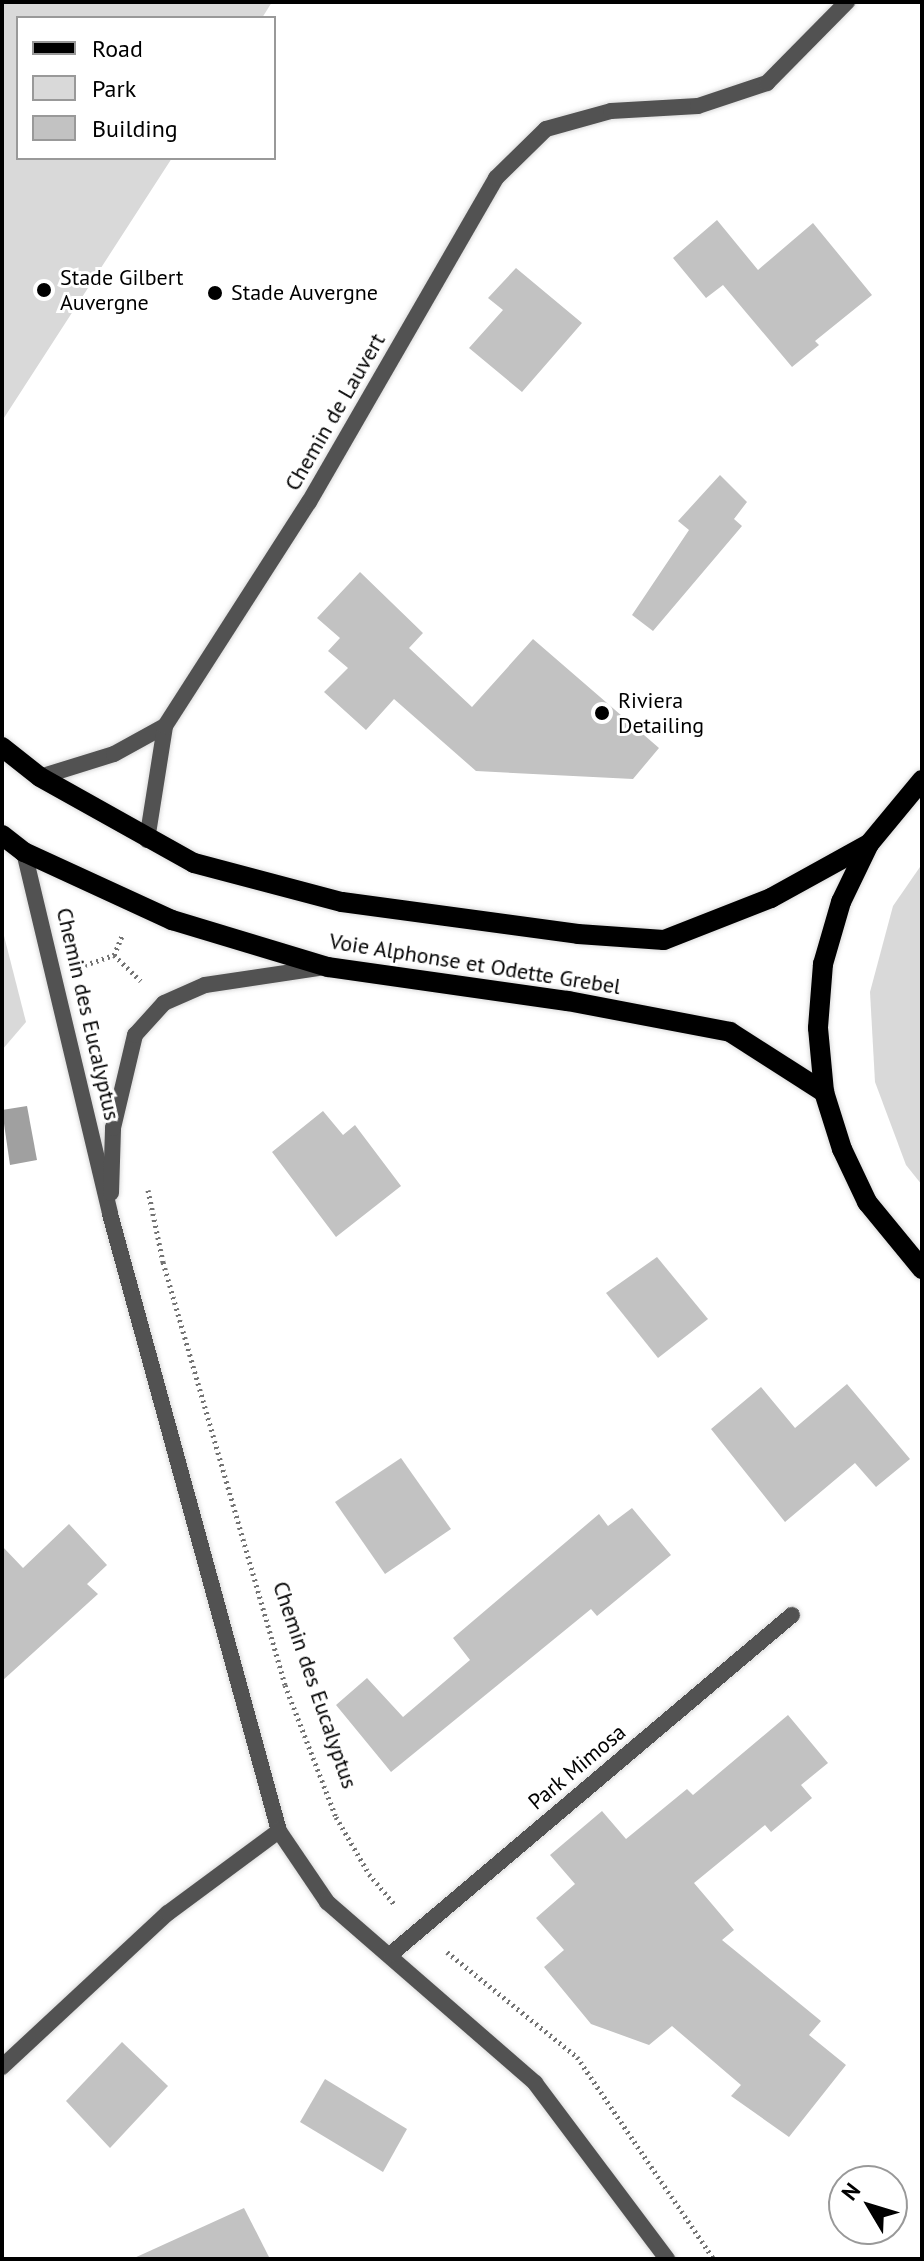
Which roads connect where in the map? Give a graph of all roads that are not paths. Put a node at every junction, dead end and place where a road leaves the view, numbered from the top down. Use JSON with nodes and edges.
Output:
{"nodes":[{"id":1,"x":847,"y":2,"type":"edge"},
{"id":2,"x":165,"y":726,"type":"junction"},
{"id":3,"x":2,"y":747,"type":"edge"},
{"id":4,"x":40,"y":777,"type":"junction"},
{"id":5,"x":922,"y":780,"type":"edge"},
{"id":6,"x":2,"y":835,"type":"edge"},
{"id":7,"x":147,"y":840,"type":"junction"},
{"id":8,"x":869,"y":844,"type":"junction"},
{"id":9,"x":24,"y":852,"type":"junction"},
{"id":10,"x":328,"y":967,"type":"junction"},
{"id":11,"x":824,"y":1092,"type":"junction"},
{"id":12,"x":110,"y":1214,"type":"junction"},
{"id":13,"x":922,"y":1269,"type":"edge"},
{"id":14,"x":792,"y":1615,"type":"dead end"},
{"id":15,"x":279,"y":1831,"type":"junction"},
{"id":16,"x":391,"y":1954,"type":"junction"},
{"id":17,"x":2,"y":2067,"type":"edge"},
{"id":18,"x":667,"y":2259,"type":"edge"}],
"edges":[{"from":1,"to":2,"type":"street","name":"Chemin de Lauvert"},
{"from":2,"to":4,"type":"street","name":"Chemin de Lauvert"},
{"from":2,"to":7,"type":"street","name":"Chemin de Lauvert"},
{"from":3,"to":4,"type":"main road"},
{"from":4,"to":7,"type":"main road"},
{"from":5,"to":8,"type":"main road"},
{"from":6,"to":9,"type":"main road"},
{"from":7,"to":8,"type":"main road"},
{"from":8,"to":11,"type":"main road"},
{"from":9,"to":10,"type":"main road","name":"Voie Alphonse et Odette Grebel"},
{"from":9,"to":12,"type":"street","name":"Chemin des Eucalyptus"},
{"from":10,"to":11,"type":"main road","name":"Voie Alphonse et Odette Grebel"},
{"from":10,"to":12,"type":"street","name":"Chemin des Eucalyptus"},
{"from":11,"to":13,"type":"main road"},
{"from":12,"to":15,"type":"street","name":"Chemin des Eucalyptus"},
{"from":14,"to":16,"type":"street","name":"Park Mimosa"},
{"from":15,"to":16,"type":"street","name":"Chemin des Eucalyptus"},
{"from":15,"to":17,"type":"street"},
{"from":16,"to":18,"type":"street","name":"Chemin des Eucalyptus"}]}
